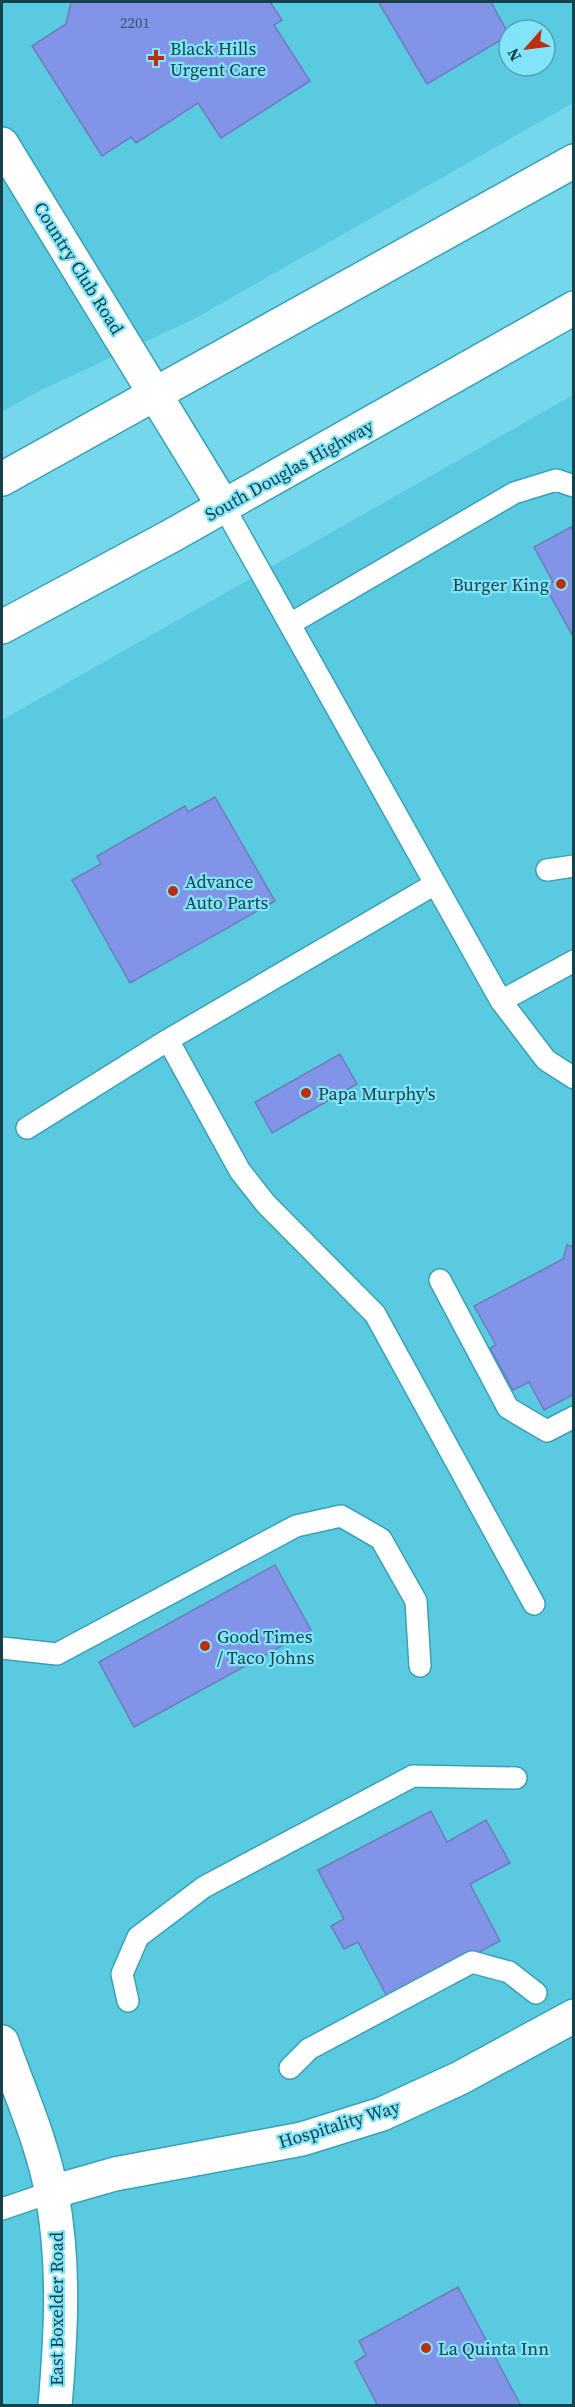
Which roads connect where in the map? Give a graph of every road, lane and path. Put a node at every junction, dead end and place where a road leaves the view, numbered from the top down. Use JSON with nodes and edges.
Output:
{"nodes":[{"id":1,"x":2,"y":144,"type":"edge"},
{"id":2,"x":573,"y":161,"type":"edge"},
{"id":3,"x":573,"y":308,"type":"edge"},
{"id":4,"x":156,"y":393,"type":"junction"},
{"id":5,"x":2,"y":479,"type":"edge"},
{"id":6,"x":573,"y":486,"type":"edge"},
{"id":7,"x":224,"y":507,"type":"junction"},
{"id":8,"x":290,"y":624,"type":"junction"},
{"id":9,"x":2,"y":627,"type":"edge"},
{"id":10,"x":573,"y":866,"type":"edge"},
{"id":11,"x":547,"y":870,"type":"dead end"},
{"id":12,"x":435,"y":884,"type":"junction"},
{"id":13,"x":573,"y":961,"type":"edge"},
{"id":14,"x":501,"y":1001,"type":"junction"},
{"id":15,"x":168,"y":1040,"type":"junction"},
{"id":16,"x":573,"y":1078,"type":"edge"},
{"id":17,"x":27,"y":1128,"type":"dead end"},
{"id":18,"x":440,"y":1280,"type":"dead end"},
{"id":19,"x":573,"y":1417,"type":"edge"},
{"id":20,"x":534,"y":1604,"type":"dead end"},
{"id":21,"x":2,"y":1648,"type":"edge"},
{"id":22,"x":420,"y":1666,"type":"dead end"},
{"id":23,"x":516,"y":1778,"type":"dead end"},
{"id":24,"x":536,"y":1994,"type":"dead end"},
{"id":25,"x":128,"y":2001,"type":"dead end"},
{"id":26,"x":573,"y":2016,"type":"edge"},
{"id":27,"x":2,"y":2042,"type":"edge"},
{"id":28,"x":290,"y":2068,"type":"dead end"},
{"id":29,"x":52,"y":2192,"type":"junction"},
{"id":30,"x":2,"y":2209,"type":"edge"},
{"id":31,"x":55,"y":2406,"type":"edge"}],
"edges":[{"from":1,"to":4,"type":"main road","name":"Country Club Road"},
{"from":2,"to":4,"type":"main road"},
{"from":3,"to":7,"type":"main road","name":"South Douglas Highway"},
{"from":4,"to":5,"type":"main road"},
{"from":4,"to":7,"type":"main road","name":"Country Club Road"},
{"from":6,"to":8,"type":"lane"},
{"from":7,"to":8,"type":"lane"},
{"from":7,"to":9,"type":"main road","name":"South Douglas Highway"},
{"from":8,"to":12,"type":"lane"},
{"from":10,"to":11,"type":"lane"},
{"from":12,"to":14,"type":"lane"},
{"from":12,"to":15,"type":"lane"},
{"from":13,"to":14,"type":"lane"},
{"from":14,"to":16,"type":"lane"},
{"from":15,"to":17,"type":"lane"},
{"from":15,"to":20,"type":"lane"},
{"from":18,"to":19,"type":"lane"},
{"from":21,"to":22,"type":"lane"},
{"from":23,"to":25,"type":"lane"},
{"from":24,"to":28,"type":"lane"},
{"from":26,"to":29,"type":"main road","name":"Hospitality Way"},
{"from":27,"to":29,"type":"main road","name":"East Boxelder Road"},
{"from":29,"to":30,"type":"lane"},
{"from":29,"to":31,"type":"main road","name":"East Boxelder Road"}]}
